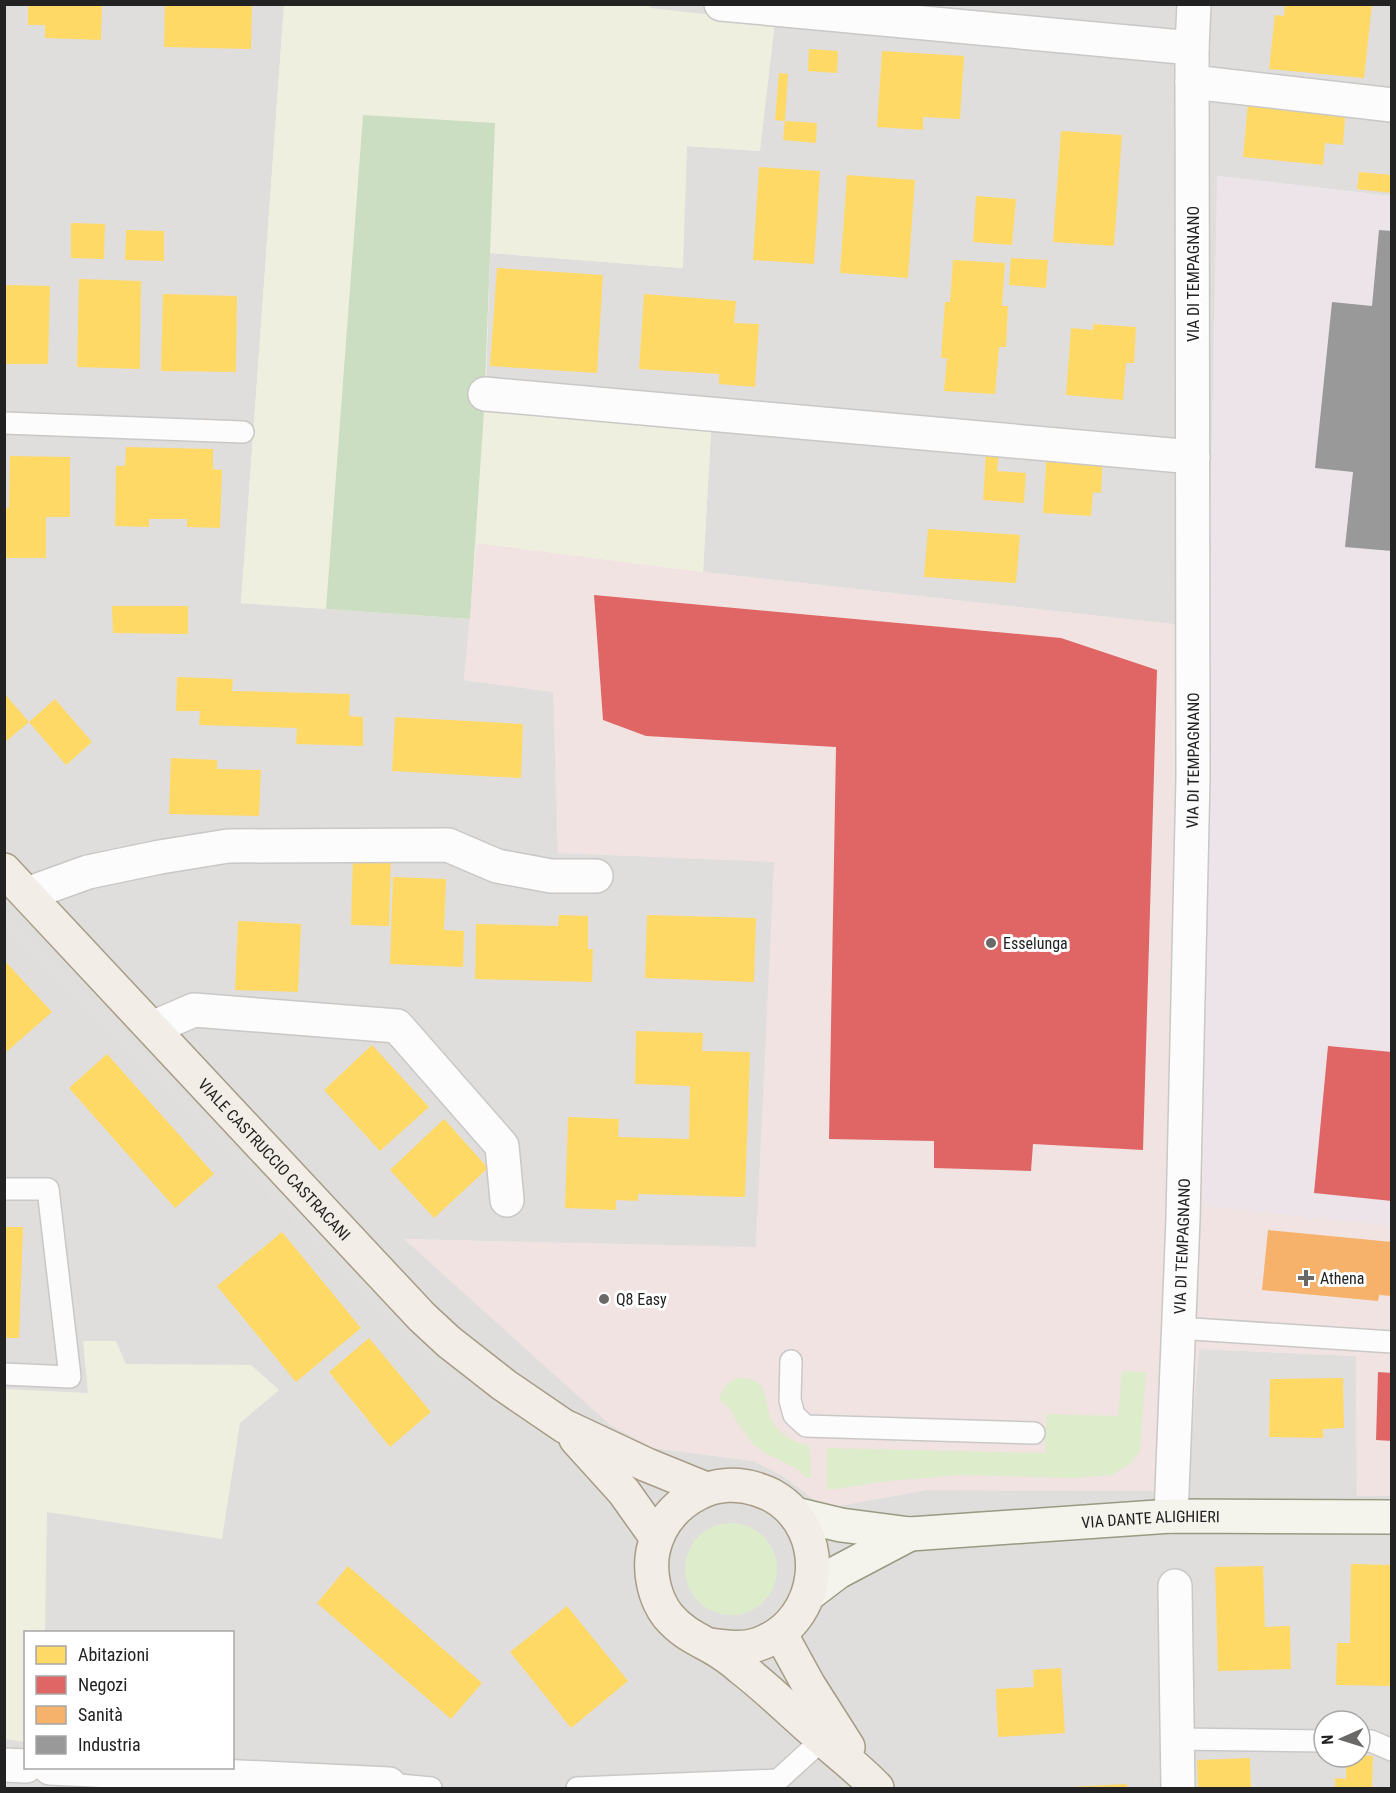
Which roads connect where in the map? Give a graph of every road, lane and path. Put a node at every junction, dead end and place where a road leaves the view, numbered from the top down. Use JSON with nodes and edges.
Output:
{"nodes":[{"id":1,"x":721,"y":4,"type":"edge"},
{"id":2,"x":1194,"y":4,"type":"edge"},
{"id":3,"x":1192,"y":48,"type":"junction"},
{"id":4,"x":1192,"y":82,"type":"junction"},
{"id":5,"x":1392,"y":105,"type":"edge"},
{"id":6,"x":485,"y":394,"type":"dead end"},
{"id":7,"x":4,"y":423,"type":"edge"},
{"id":8,"x":243,"y":432,"type":"dead end"},
{"id":9,"x":1193,"y":457,"type":"junction"},
{"id":10,"x":596,"y":876,"type":"dead end"},
{"id":11,"x":13,"y":883,"type":"edge"},
{"id":12,"x":152,"y":1028,"type":"junction"},
{"id":13,"x":4,"y":1189,"type":"edge"},
{"id":14,"x":507,"y":1200,"type":"dead end"},
{"id":15,"x":1178,"y":1328,"type":"junction"},
{"id":16,"x":1392,"y":1342,"type":"edge"},
{"id":17,"x":791,"y":1362,"type":"dead end"},
{"id":18,"x":4,"y":1374,"type":"edge"},
{"id":19,"x":564,"y":1426,"type":"junction"},
{"id":20,"x":1034,"y":1433,"type":"dead end"},
{"id":21,"x":706,"y":1489,"type":"junction"},
{"id":22,"x":795,"y":1514,"type":"junction"},
{"id":23,"x":1171,"y":1516,"type":"junction"},
{"id":24,"x":1392,"y":1518,"type":"edge"},
{"id":25,"x":910,"y":1534,"type":"junction"},
{"id":26,"x":656,"y":1537,"type":"junction"},
{"id":27,"x":1175,"y":1586,"type":"dead end"},
{"id":28,"x":809,"y":1594,"type":"junction"},
{"id":29,"x":780,"y":1633,"type":"junction"},
{"id":30,"x":709,"y":1645,"type":"junction"},
{"id":31,"x":823,"y":1739,"type":"junction"},
{"id":32,"x":1177,"y":1739,"type":"junction"},
{"id":33,"x":1312,"y":1740,"type":"edge"},
{"id":34,"x":1372,"y":1741,"type":"edge"},
{"id":35,"x":1392,"y":1750,"type":"edge"},
{"id":36,"x":4,"y":1766,"type":"edge"},
{"id":37,"x":24,"y":1766,"type":"edge"},
{"id":38,"x":90,"y":1769,"type":"edge"},
{"id":39,"x":389,"y":1784,"type":"joint"},
{"id":40,"x":875,"y":1786,"type":"edge"},
{"id":41,"x":431,"y":1788,"type":"edge"},
{"id":42,"x":578,"y":1788,"type":"edge"},
{"id":43,"x":1178,"y":1788,"type":"edge"}],
"edges":[{"from":1,"to":3,"type":"street"},
{"from":2,"to":3,"type":"street","name":"VIA DI TEMPAGNANO"},
{"from":3,"to":4,"type":"street","name":"VIA DI TEMPAGNANO"},
{"from":4,"to":5,"type":"street"},
{"from":4,"to":9,"type":"street","name":"VIA DI TEMPAGNANO"},
{"from":6,"to":9,"type":"street"},
{"from":7,"to":8,"type":"lane"},
{"from":9,"to":15,"type":"street","name":"VIA DI TEMPAGNANO"},
{"from":10,"to":11,"type":"street"},
{"from":11,"to":12,"type":"main road","name":"VIALE CASTRUCCIO CASTRACANI"},
{"from":12,"to":14,"type":"street"},
{"from":12,"to":19,"type":"main road","name":"VIALE CASTRUCCIO CASTRACANI"},
{"from":13,"to":18,"type":"lane"},
{"from":15,"to":16,"type":"lane"},
{"from":15,"to":23,"type":"street","name":"VIA DI TEMPAGNANO"},
{"from":17,"to":20,"type":"lane"},
{"from":19,"to":21,"type":"main road","name":"VIALE CASTRUCCIO CASTRACANI"},
{"from":19,"to":26,"type":"main road","name":"VIALE CASTRUCCIO CASTRACANI"},
{"from":21,"to":22,"type":"main road","name":"VIALE CASTRUCCIO CASTRACANI"},
{"from":21,"to":26,"type":"main road","name":"VIALE CASTRUCCIO CASTRACANI"},
{"from":22,"to":25,"type":"main road","name":"VIA DANTE ALIGHIERI"},
{"from":22,"to":28,"type":"main road","name":"VIALE CASTRUCCIO CASTRACANI"},
{"from":23,"to":24,"type":"main road","name":"VIA DANTE ALIGHIERI"},
{"from":23,"to":25,"type":"main road","name":"VIA DANTE ALIGHIERI"},
{"from":25,"to":28,"type":"main road","name":"VIA DANTE ALIGHIERI"},
{"from":26,"to":30,"type":"main road","name":"VIALE CASTRUCCIO CASTRACANI"},
{"from":27,"to":32,"type":"street"},
{"from":28,"to":29,"type":"main road","name":"VIALE CASTRUCCIO CASTRACANI"},
{"from":29,"to":30,"type":"main road","name":"VIALE CASTRUCCIO CASTRACANI"},
{"from":29,"to":40,"type":"main road","name":"VIALE CASTRUCCIO CASTRACANI"},
{"from":30,"to":31,"type":"main road","name":"VIALE CASTRUCCIO CASTRACANI"},
{"from":31,"to":40,"type":"main road","name":"VIALE CASTRUCCIO CASTRACANI"},
{"from":31,"to":42,"type":"lane"},
{"from":32,"to":33,"type":"lane"},
{"from":32,"to":43,"type":"street"},
{"from":34,"to":35,"type":"lane"},
{"from":36,"to":37,"type":"street"},
{"from":38,"to":39,"type":"street"},
{"from":39,"to":41,"type":"lane"}]}
